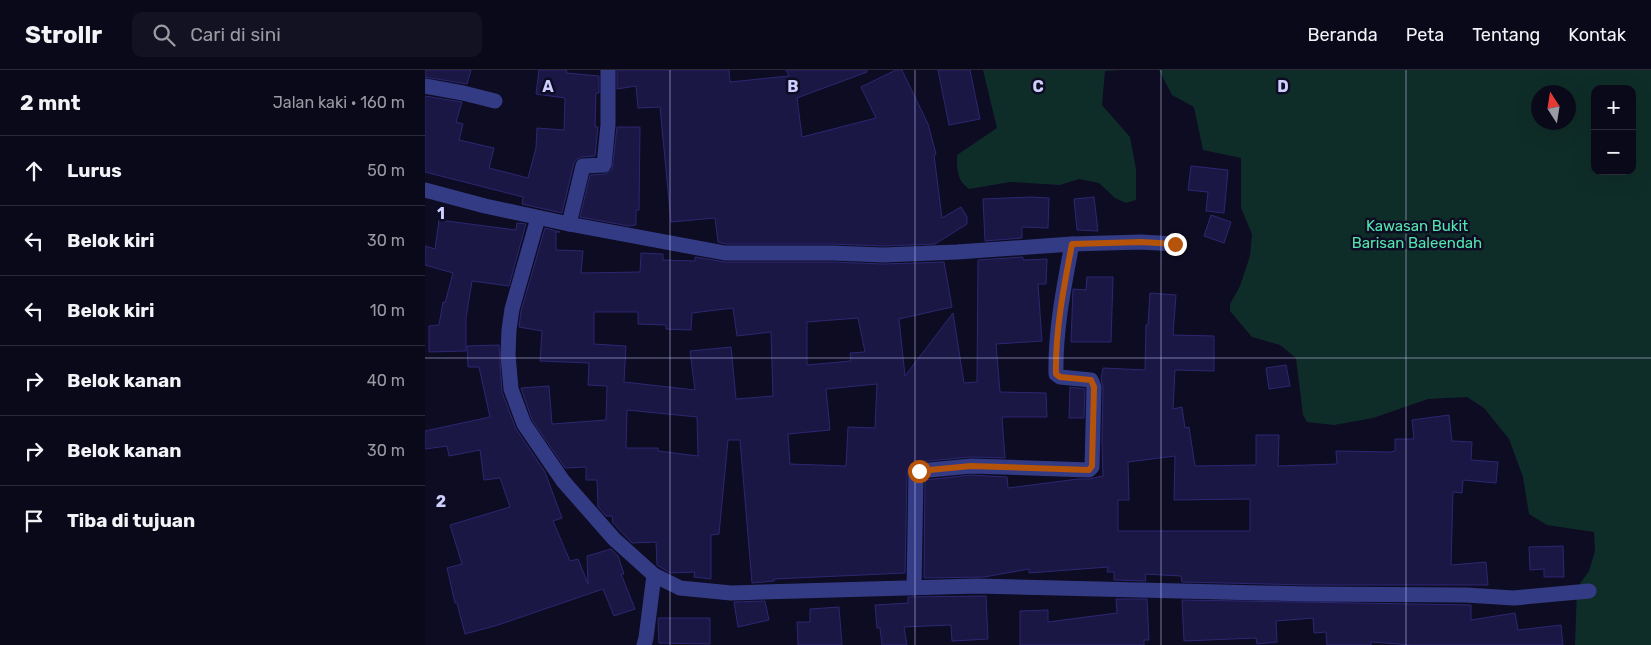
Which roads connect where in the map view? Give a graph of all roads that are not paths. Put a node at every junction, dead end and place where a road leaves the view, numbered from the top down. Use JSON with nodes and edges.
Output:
{"nodes":[{"id":1,"x":608,"y":70,"type":"edge"},
{"id":2,"x":425,"y":86,"type":"edge"},
{"id":3,"x":495,"y":101,"type":"dead end"},
{"id":4,"x":425,"y":190,"type":"edge"},
{"id":5,"x":538,"y":218,"type":"junction"},
{"id":6,"x":569,"y":224,"type":"junction"},
{"id":7,"x":1072,"y":244,"type":"junction"},
{"id":8,"x":1175,"y":244,"type":"dead end"},
{"id":9,"x":654,"y":576,"type":"junction"},
{"id":10,"x":914,"y":588,"type":"junction"},
{"id":11,"x":1589,"y":591,"type":"dead end"},
{"id":12,"x":643,"y":645,"type":"edge"}],
"edges":[{"from":1,"to":6,"type":"street"},
{"from":2,"to":3,"type":"street"},
{"from":4,"to":5,"type":"street"},
{"from":5,"to":6,"type":"street"},
{"from":5,"to":9,"type":"street"},
{"from":6,"to":7,"type":"street"},
{"from":7,"to":8,"type":"street"},
{"from":7,"to":10,"type":"street"},
{"from":9,"to":10,"type":"street"},
{"from":9,"to":12,"type":"street"},
{"from":10,"to":11,"type":"street"}]}
